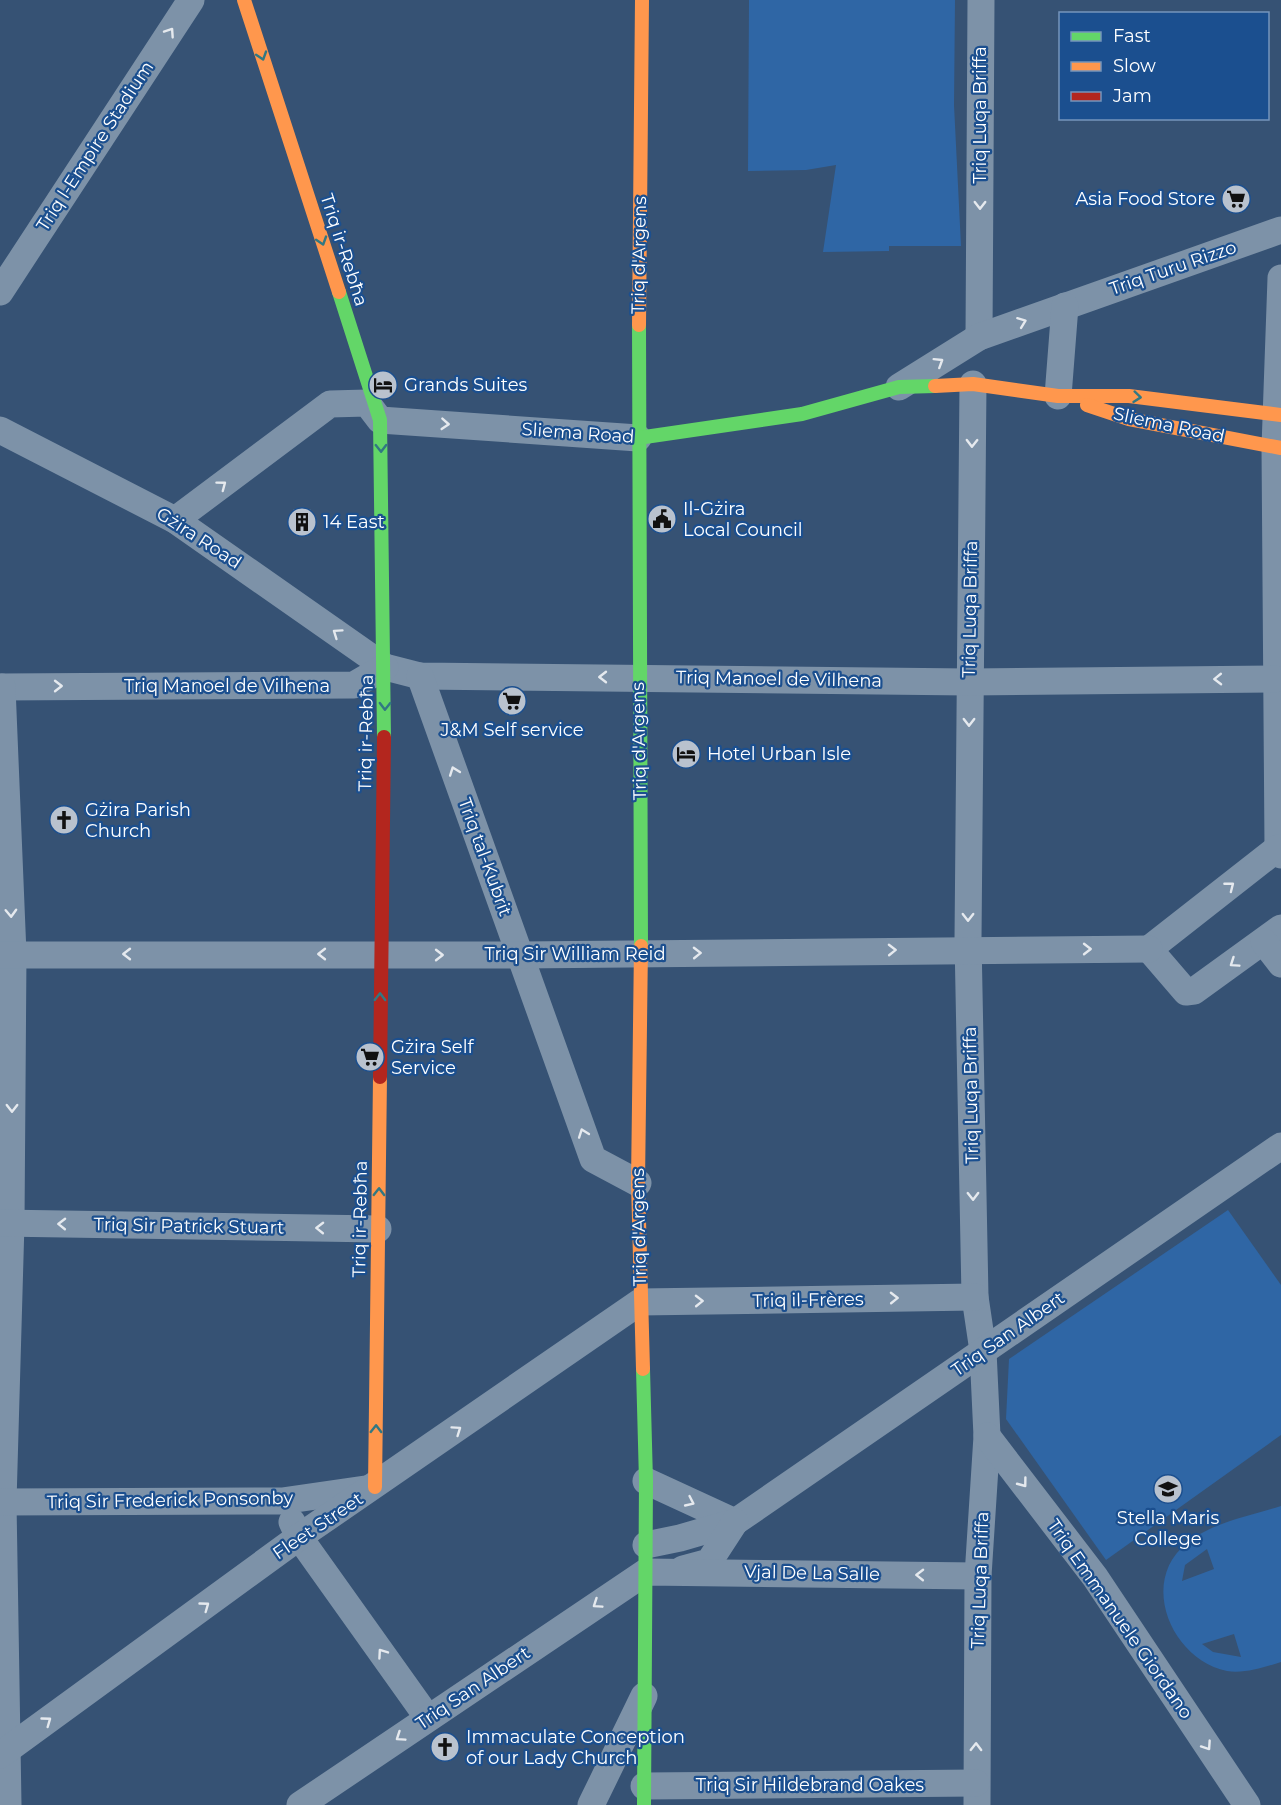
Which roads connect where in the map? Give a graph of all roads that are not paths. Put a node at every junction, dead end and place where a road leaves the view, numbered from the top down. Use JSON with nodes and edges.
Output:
{"nodes":[{"id":1,"x":192,"y":0,"type":"edge"},
{"id":2,"x":244,"y":0,"type":"edge"},
{"id":3,"x":642,"y":0,"type":"edge"},
{"id":4,"x":981,"y":0,"type":"edge"},
{"id":5,"x":1281,"y":230,"type":"edge"},
{"id":6,"x":1281,"y":278,"type":"edge"},
{"id":7,"x":0,"y":292,"type":"edge"},
{"id":8,"x":1065,"y":306,"type":"junction"},
{"id":9,"x":980,"y":338,"type":"junction"},
{"id":10,"x":973,"y":384,"type":"junction"},
{"id":11,"x":900,"y":387,"type":"junction"},
{"id":12,"x":1058,"y":396,"type":"junction"},
{"id":13,"x":1279,"y":415,"type":"edge"},
{"id":14,"x":380,"y":420,"type":"junction"},
{"id":15,"x":0,"y":429,"type":"edge"},
{"id":16,"x":638,"y":438,"type":"junction"},
{"id":17,"x":1278,"y":448,"type":"edge"},
{"id":18,"x":175,"y":520,"type":"junction"},
{"id":19,"x":385,"y":667,"type":"junction"},
{"id":20,"x":420,"y":676,"type":"junction"},
{"id":21,"x":638,"y":677,"type":"junction"},
{"id":22,"x":1276,"y":679,"type":"junction"},
{"id":23,"x":969,"y":682,"type":"junction"},
{"id":24,"x":1,"y":687,"type":"edge"},
{"id":25,"x":1279,"y":852,"type":"edge"},
{"id":26,"x":1273,"y":935,"type":"edge"},
{"id":27,"x":968,"y":949,"type":"junction"},
{"id":28,"x":1149,"y":949,"type":"junction"},
{"id":29,"x":641,"y":953,"type":"junction"},
{"id":30,"x":381,"y":954,"type":"junction"},
{"id":31,"x":7,"y":955,"type":"edge"},
{"id":32,"x":520,"y":955,"type":"junction"},
{"id":33,"x":1281,"y":964,"type":"edge"},
{"id":34,"x":1281,"y":1146,"type":"edge"},
{"id":35,"x":638,"y":1183,"type":"junction"},
{"id":36,"x":5,"y":1223,"type":"edge"},
{"id":37,"x":378,"y":1228,"type":"junction"},
{"id":38,"x":975,"y":1297,"type":"junction"},
{"id":39,"x":640,"y":1302,"type":"junction"},
{"id":40,"x":983,"y":1352,"type":"junction"},
{"id":41,"x":987,"y":1436,"type":"junction"},
{"id":42,"x":646,"y":1481,"type":"junction"},
{"id":43,"x":375,"y":1487,"type":"junction"},
{"id":44,"x":282,"y":1501,"type":"junction"},
{"id":45,"x":1,"y":1502,"type":"edge"},
{"id":46,"x":735,"y":1522,"type":"junction"},
{"id":47,"x":299,"y":1537,"type":"junction"},
{"id":48,"x":646,"y":1545,"type":"junction"},
{"id":49,"x":646,"y":1572,"type":"junction"},
{"id":50,"x":675,"y":1572,"type":"junction"},
{"id":51,"x":978,"y":1576,"type":"junction"},
{"id":52,"x":644,"y":1696,"type":"junction"},
{"id":53,"x":428,"y":1718,"type":"junction"},
{"id":54,"x":4,"y":1753,"type":"edge"},
{"id":55,"x":976,"y":1794,"type":"edge"},
{"id":56,"x":644,"y":1796,"type":"edge"},
{"id":57,"x":8,"y":1805,"type":"edge"},
{"id":58,"x":300,"y":1805,"type":"edge"},
{"id":59,"x":591,"y":1805,"type":"edge"},
{"id":60,"x":1247,"y":1805,"type":"edge"}],
"edges":[{"from":7,"to":1,"type":"street","name":"Triq l-Empire Stadium","one_way":true},
{"from":2,"to":14,"type":"main road","name":"Triq ir-Rebħa","one_way":true},
{"from":3,"to":16,"type":"main road","name":"Triq d'Argens"},
{"from":4,"to":9,"type":"street","name":"Triq Luqa Briffa","one_way":true},
{"from":5,"to":8,"type":"street","name":"Triq Turu Rizzo"},
{"from":6,"to":13,"type":"street"},
{"from":9,"to":8,"type":"street","name":"Triq Turu Rizzo","one_way":true},
{"from":8,"to":12,"type":"street"},
{"from":11,"to":9,"type":"street","name":"Triq Turu Rizzo","one_way":true},
{"from":10,"to":11,"type":"main road","name":"Sliema Road"},
{"from":10,"to":12,"type":"main road","name":"Sliema Road"},
{"from":10,"to":23,"type":"street","name":"Triq Luqa Briffa","one_way":true},
{"from":11,"to":16,"type":"main road","name":"Sliema Road"},
{"from":12,"to":13,"type":"main road","name":"Sliema Road","one_way":true},
{"from":12,"to":17,"type":"main road","name":"Sliema Road"},
{"from":13,"to":17,"type":"street"},
{"from":14,"to":16,"type":"street","name":"Sliema Road","one_way":true},
{"from":18,"to":14,"type":"street","one_way":true},
{"from":14,"to":19,"type":"main road","name":"Triq ir-Rebħa","one_way":true},
{"from":15,"to":18,"type":"street","name":"Gżira Road"},
{"from":16,"to":21,"type":"main road","name":"Triq d'Argens"},
{"from":17,"to":22,"type":"street"},
{"from":19,"to":18,"type":"street","name":"Gżira Road","one_way":true},
{"from":19,"to":20,"type":"street","name":"Triq Manoel de Vilhena"},
{"from":24,"to":19,"type":"street","name":"Triq Manoel de Vilhena","one_way":true},
{"from":19,"to":30,"type":"main road","name":"Triq ir-Rebħa","one_way":true},
{"from":21,"to":20,"type":"street","name":"Triq Manoel de Vilhena","one_way":true},
{"from":32,"to":20,"type":"street","name":"Triq tal-Kubrit","one_way":true},
{"from":21,"to":23,"type":"street","name":"Triq Manoel de Vilhena"},
{"from":21,"to":29,"type":"main road","name":"Triq d'Argens"},
{"from":22,"to":23,"type":"street","name":"Triq Manoel de Vilhena","one_way":true},
{"from":22,"to":25,"type":"street"},
{"from":23,"to":27,"type":"street","name":"Triq Luqa Briffa","one_way":true},
{"from":24,"to":31,"type":"street","one_way":true},
{"from":28,"to":25,"type":"street","one_way":true},
{"from":26,"to":28,"type":"street","one_way":true},
{"from":26,"to":33,"type":"street"},
{"from":27,"to":28,"type":"street","name":"Triq Sir William Reid","one_way":true},
{"from":29,"to":27,"type":"street","name":"Triq Sir William Reid","one_way":true},
{"from":27,"to":38,"type":"street","name":"Triq Luqa Briffa","one_way":true},
{"from":29,"to":32,"type":"street","name":"Triq Sir William Reid"},
{"from":29,"to":35,"type":"main road","name":"Triq d'Argens"},
{"from":30,"to":31,"type":"street","name":"Triq Sir William Reid","one_way":true},
{"from":30,"to":32,"type":"street","name":"Triq Sir William Reid","one_way":true},
{"from":37,"to":30,"type":"main road","name":"Triq ir-Rebħa","one_way":true},
{"from":31,"to":36,"type":"street","one_way":true},
{"from":35,"to":32,"type":"street","name":"Triq tal-Kubrit","one_way":true},
{"from":34,"to":40,"type":"street","name":"Triq San Albert"},
{"from":35,"to":39,"type":"main road","name":"Triq d'Argens"},
{"from":37,"to":36,"type":"street","name":"Triq Sir Patrick Stuart","one_way":true},
{"from":36,"to":45,"type":"street"},
{"from":43,"to":37,"type":"main road","name":"Triq ir-Rebħa","one_way":true},
{"from":39,"to":38,"type":"street","name":"Triq il-Frères","one_way":true},
{"from":38,"to":40,"type":"street","name":"Triq Luqa Briffa"},
{"from":39,"to":42,"type":"main road","name":"Triq d'Argens"},
{"from":43,"to":39,"type":"street","name":"Fleet Street","one_way":true},
{"from":40,"to":41,"type":"street","name":"Triq Luqa Briffa"},
{"from":40,"to":46,"type":"street","name":"Triq San Albert"},
{"from":41,"to":51,"type":"street","name":"Triq Luqa Briffa"},
{"from":41,"to":60,"type":"street","name":"Triq Emmanuele Giordano","one_way":true},
{"from":42,"to":46,"type":"street","one_way":true},
{"from":42,"to":48,"type":"main road","name":"Triq d'Argens"},
{"from":43,"to":44,"type":"street","name":"Triq Sir Frederick Ponsonby"},
{"from":43,"to":47,"type":"street","name":"Fleet Street"},
{"from":44,"to":45,"type":"street","name":"Triq Sir Frederick Ponsonby"},
{"from":44,"to":47,"type":"street"},
{"from":45,"to":54,"type":"street"},
{"from":46,"to":48,"type":"street","name":"Triq San Albert"},
{"from":46,"to":50,"type":"street","name":"Triq San Albert"},
{"from":53,"to":47,"type":"street","one_way":true},
{"from":54,"to":47,"type":"street","name":"Fleet Street","one_way":true},
{"from":48,"to":49,"type":"main road","name":"Triq d'Argens"},
{"from":49,"to":50,"type":"street","name":"Vjal De La Salle"},
{"from":49,"to":52,"type":"main road","name":"Triq d'Argens"},
{"from":49,"to":53,"type":"street","name":"Triq San Albert","one_way":true},
{"from":51,"to":50,"type":"street","name":"Vjal De La Salle","one_way":true},
{"from":55,"to":51,"type":"street","name":"Triq Luqa Briffa","one_way":true},
{"from":52,"to":56,"type":"main road","name":"Triq d'Argens"},
{"from":52,"to":59,"type":"street"},
{"from":53,"to":58,"type":"street","name":"Triq San Albert","one_way":true},
{"from":54,"to":57,"type":"street"},
{"from":55,"to":56,"type":"street","name":"Triq Sir Hildebrand Oakes"}]}
